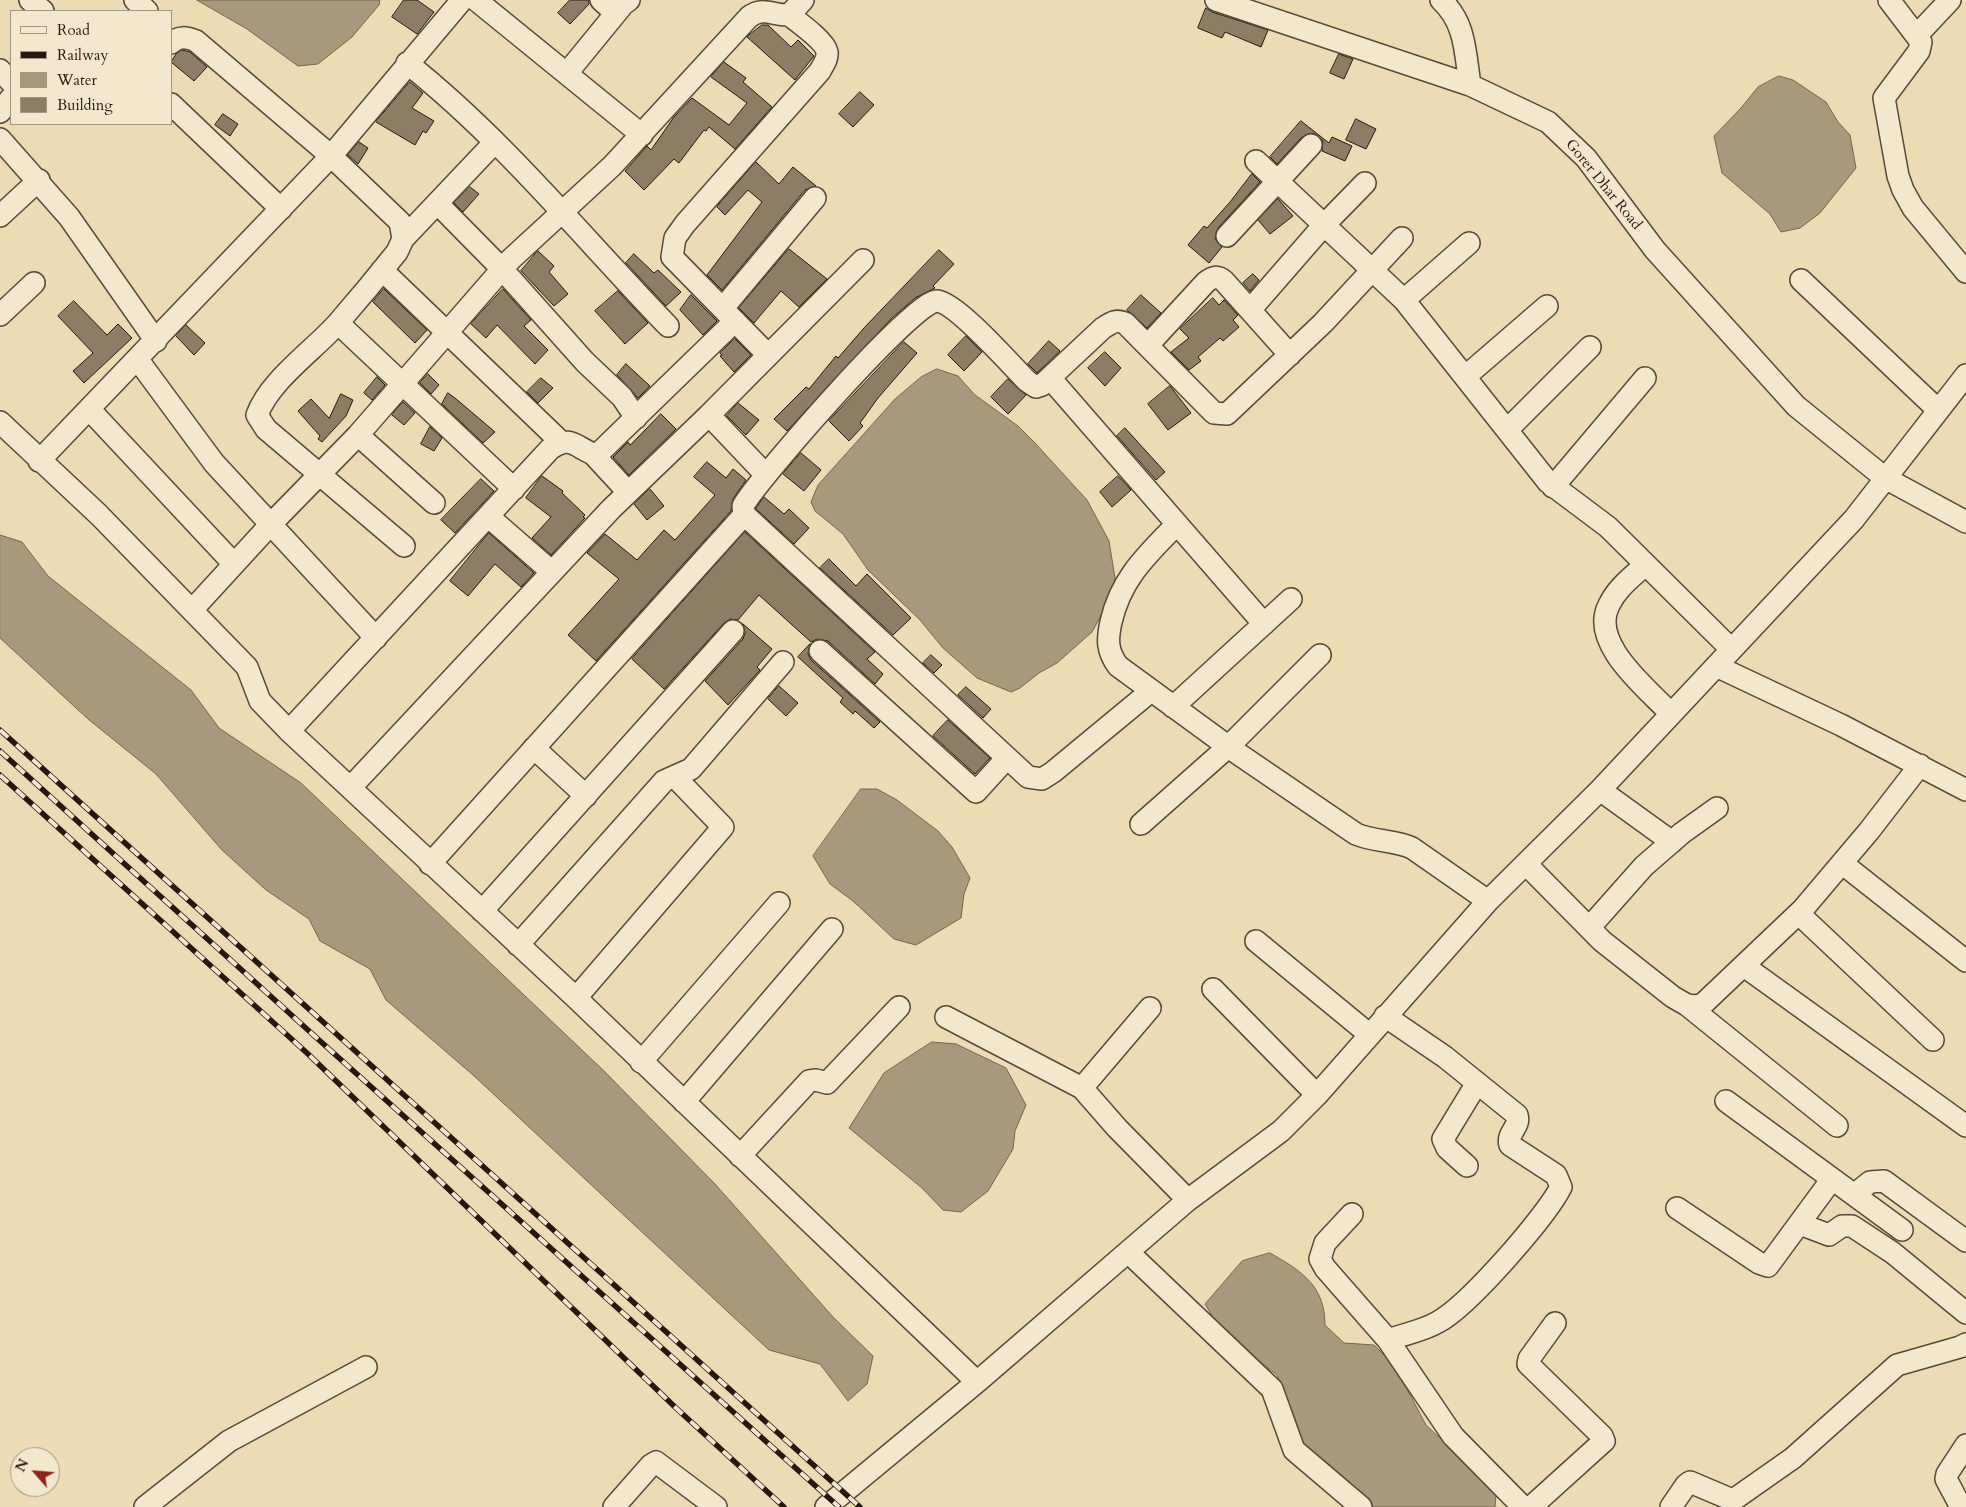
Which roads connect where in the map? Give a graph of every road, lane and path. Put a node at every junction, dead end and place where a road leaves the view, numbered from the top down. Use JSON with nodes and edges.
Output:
{"nodes":[{"id":1,"x":30,"y":0,"type":"edge"},
{"id":2,"x":135,"y":0,"type":"edge"},
{"id":3,"x":462,"y":0,"type":"edge"},
{"id":4,"x":476,"y":0,"type":"edge"},
{"id":5,"x":601,"y":0,"type":"edge"},
{"id":6,"x":1216,"y":0,"type":"edge"},
{"id":7,"x":1441,"y":0,"type":"edge"},
{"id":8,"x":1889,"y":0,"type":"edge"},
{"id":9,"x":1950,"y":0,"type":"edge"},
{"id":10,"x":625,"y":4,"type":"edge"},
{"id":11,"x":796,"y":7,"type":"edge"},
{"id":12,"x":41,"y":10,"type":"edge"},
{"id":13,"x":146,"y":10,"type":"edge"},
{"id":14,"x":1917,"y":35,"type":"junction"},
{"id":15,"x":173,"y":39,"type":"edge"},
{"id":16,"x":407,"y":63,"type":"junction"},
{"id":17,"x":0,"y":70,"type":"edge"},
{"id":18,"x":568,"y":73,"type":"junction"},
{"id":19,"x":10,"y":81,"type":"edge"},
{"id":20,"x":1470,"y":85,"type":"junction"},
{"id":21,"x":10,"y":99,"type":"edge"},
{"id":22,"x":172,"y":105,"type":"edge"},
{"id":23,"x":0,"y":112,"type":"edge"},
{"id":24,"x":642,"y":135,"type":"junction"},
{"id":25,"x":0,"y":138,"type":"edge"},
{"id":26,"x":494,"y":143,"type":"junction"},
{"id":27,"x":1311,"y":145,"type":"dead end"},
{"id":28,"x":331,"y":156,"type":"junction"},
{"id":29,"x":1256,"y":161,"type":"dead end"},
{"id":30,"x":39,"y":180,"type":"junction"},
{"id":31,"x":1279,"y":182,"type":"junction"},
{"id":32,"x":1365,"y":183,"type":"dead end"},
{"id":33,"x":815,"y":198,"type":"dead end"},
{"id":34,"x":437,"y":203,"type":"junction"},
{"id":35,"x":281,"y":209,"type":"junction"},
{"id":36,"x":562,"y":211,"type":"junction"},
{"id":37,"x":0,"y":216,"type":"edge"},
{"id":38,"x":1324,"y":226,"type":"junction"},
{"id":39,"x":1227,"y":236,"type":"dead end"},
{"id":40,"x":1402,"y":238,"type":"dead end"},
{"id":41,"x":404,"y":239,"type":"junction"},
{"id":42,"x":1469,"y":243,"type":"dead end"},
{"id":43,"x":863,"y":260,"type":"dead end"},
{"id":44,"x":502,"y":269,"type":"junction"},
{"id":45,"x":1372,"y":269,"type":"junction"},
{"id":46,"x":382,"y":270,"type":"junction"},
{"id":47,"x":1966,"y":272,"type":"edge"},
{"id":48,"x":1802,"y":280,"type":"dead end"},
{"id":49,"x":34,"y":283,"type":"dead end"},
{"id":50,"x":1404,"y":300,"type":"junction"},
{"id":51,"x":1547,"y":306,"type":"dead end"},
{"id":52,"x":1250,"y":310,"type":"junction"},
{"id":53,"x":0,"y":315,"type":"edge"},
{"id":54,"x":729,"y":315,"type":"junction"},
{"id":55,"x":338,"y":323,"type":"junction"},
{"id":56,"x":668,"y":326,"type":"dead end"},
{"id":57,"x":446,"y":332,"type":"junction"},
{"id":58,"x":156,"y":341,"type":"junction"},
{"id":59,"x":1148,"y":345,"type":"junction"},
{"id":60,"x":1590,"y":347,"type":"dead end"},
{"id":61,"x":768,"y":355,"type":"junction"},
{"id":62,"x":1290,"y":355,"type":"junction"},
{"id":63,"x":138,"y":360,"type":"junction"},
{"id":64,"x":1966,"y":375,"type":"edge"},
{"id":65,"x":1466,"y":376,"type":"junction"},
{"id":66,"x":1050,"y":378,"type":"junction"},
{"id":67,"x":1646,"y":378,"type":"dead end"},
{"id":68,"x":401,"y":384,"type":"junction"},
{"id":69,"x":89,"y":408,"type":"junction"},
{"id":70,"x":1938,"y":410,"type":"junction"},
{"id":71,"x":709,"y":415,"type":"junction"},
{"id":72,"x":636,"y":418,"type":"junction"},
{"id":73,"x":0,"y":422,"type":"edge"},
{"id":74,"x":1507,"y":430,"type":"junction"},
{"id":75,"x":358,"y":435,"type":"junction"},
{"id":76,"x":561,"y":442,"type":"junction"},
{"id":77,"x":593,"y":454,"type":"junction"},
{"id":78,"x":39,"y":462,"type":"junction"},
{"id":79,"x":765,"y":474,"type":"junction"},
{"id":80,"x":321,"y":475,"type":"junction"},
{"id":81,"x":1885,"y":478,"type":"junction"},
{"id":82,"x":1553,"y":487,"type":"junction"},
{"id":83,"x":514,"y":489,"type":"junction"},
{"id":84,"x":628,"y":492,"type":"junction"},
{"id":85,"x":434,"y":503,"type":"dead end"},
{"id":86,"x":744,"y":515,"type":"junction"},
{"id":87,"x":489,"y":517,"type":"junction"},
{"id":88,"x":1966,"y":522,"type":"edge"},
{"id":89,"x":1177,"y":524,"type":"junction"},
{"id":90,"x":270,"y":525,"type":"junction"},
{"id":91,"x":404,"y":546,"type":"dead end"},
{"id":92,"x":234,"y":564,"type":"junction"},
{"id":93,"x":1645,"y":565,"type":"junction"},
{"id":94,"x":552,"y":572,"type":"junction"},
{"id":95,"x":1291,"y":599,"type":"dead end"},
{"id":96,"x":193,"y":609,"type":"junction"},
{"id":97,"x":1264,"y":624,"type":"junction"},
{"id":98,"x":733,"y":631,"type":"dead end"},
{"id":99,"x":376,"y":638,"type":"junction"},
{"id":100,"x":1732,"y":648,"type":"junction"},
{"id":101,"x":820,"y":651,"type":"dead end"},
{"id":102,"x":1320,"y":655,"type":"dead end"},
{"id":103,"x":783,"y":662,"type":"dead end"},
{"id":104,"x":1716,"y":666,"type":"junction"},
{"id":105,"x":1151,"y":691,"type":"junction"},
{"id":106,"x":1173,"y":707,"type":"junction"},
{"id":107,"x":1670,"y":713,"type":"junction"},
{"id":108,"x":289,"y":730,"type":"junction"},
{"id":109,"x":1228,"y":747,"type":"junction"},
{"id":110,"x":534,"y":748,"type":"junction"},
{"id":111,"x":1006,"y":759,"type":"junction"},
{"id":112,"x":1920,"y":765,"type":"junction"},
{"id":113,"x":675,"y":777,"type":"junction"},
{"id":114,"x":351,"y":787,"type":"junction"},
{"id":115,"x":1600,"y":790,"type":"junction"},
{"id":116,"x":1966,"y":790,"type":"edge"},
{"id":117,"x":586,"y":796,"type":"junction"},
{"id":118,"x":1717,"y":808,"type":"dead end"},
{"id":119,"x":1141,"y":824,"type":"dead end"},
{"id":120,"x":1672,"y":842,"type":"junction"},
{"id":121,"x":430,"y":864,"type":"junction"},
{"id":122,"x":1526,"y":864,"type":"junction"},
{"id":123,"x":1843,"y":864,"type":"junction"},
{"id":124,"x":1488,"y":901,"type":"junction"},
{"id":125,"x":779,"y":903,"type":"dead end"},
{"id":126,"x":482,"y":911,"type":"junction"},
{"id":127,"x":1798,"y":914,"type":"junction"},
{"id":128,"x":832,"y":928,"type":"dead end"},
{"id":129,"x":1589,"y":928,"type":"junction"},
{"id":130,"x":1256,"y":941,"type":"dead end"},
{"id":131,"x":518,"y":945,"type":"junction"},
{"id":132,"x":1966,"y":961,"type":"edge"},
{"id":133,"x":1744,"y":966,"type":"junction"},
{"id":134,"x":1213,"y":990,"type":"dead end"},
{"id":135,"x":576,"y":998,"type":"junction"},
{"id":136,"x":1687,"y":1005,"type":"junction"},
{"id":137,"x":899,"y":1007,"type":"dead end"},
{"id":138,"x":1150,"y":1008,"type":"dead end"},
{"id":139,"x":1385,"y":1016,"type":"junction"},
{"id":140,"x":946,"y":1017,"type":"dead end"},
{"id":141,"x":1370,"y":1035,"type":"junction"},
{"id":142,"x":1934,"y":1040,"type":"dead end"},
{"id":143,"x":641,"y":1062,"type":"junction"},
{"id":144,"x":1476,"y":1083,"type":"junction"},
{"id":145,"x":1082,"y":1088,"type":"junction"},
{"id":146,"x":1317,"y":1096,"type":"junction"},
{"id":147,"x":1726,"y":1101,"type":"dead end"},
{"id":148,"x":684,"y":1102,"type":"junction"},
{"id":149,"x":1837,"y":1126,"type":"dead end"},
{"id":150,"x":1966,"y":1126,"type":"edge"},
{"id":151,"x":740,"y":1156,"type":"junction"},
{"id":152,"x":1467,"y":1166,"type":"dead end"},
{"id":153,"x":1832,"y":1179,"type":"junction"},
{"id":154,"x":1854,"y":1195,"type":"junction"},
{"id":155,"x":1188,"y":1200,"type":"junction"},
{"id":156,"x":1919,"y":1206,"type":"junction"},
{"id":157,"x":1677,"y":1208,"type":"dead end"},
{"id":158,"x":1352,"y":1214,"type":"dead end"},
{"id":159,"x":1800,"y":1224,"type":"junction"},
{"id":160,"x":1902,"y":1230,"type":"junction"},
{"id":161,"x":1966,"y":1241,"type":"edge"},
{"id":162,"x":1887,"y":1250,"type":"junction"},
{"id":163,"x":1128,"y":1252,"type":"junction"},
{"id":164,"x":1966,"y":1313,"type":"edge"},
{"id":165,"x":1555,"y":1323,"type":"dead end"},
{"id":166,"x":1388,"y":1340,"type":"junction"},
{"id":167,"x":1966,"y":1344,"type":"edge"},
{"id":168,"x":366,"y":1367,"type":"dead end"},
{"id":169,"x":977,"y":1382,"type":"junction"},
{"id":170,"x":1966,"y":1445,"type":"edge"},
{"id":171,"x":145,"y":1507,"type":"edge"},
{"id":172,"x":614,"y":1507,"type":"edge"},
{"id":173,"x":716,"y":1507,"type":"edge"},
{"id":174,"x":826,"y":1507,"type":"edge"},
{"id":175,"x":1361,"y":1507,"type":"edge"},
{"id":176,"x":1523,"y":1507,"type":"edge"},
{"id":177,"x":1531,"y":1507,"type":"edge"},
{"id":178,"x":1671,"y":1507,"type":"edge"},
{"id":179,"x":1961,"y":1507,"type":"edge"}],
"edges":[{"from":1,"to":12,"type":"street"},
{"from":2,"to":13,"type":"street"},
{"from":3,"to":16,"type":"street"},
{"from":4,"to":18,"type":"street"},
{"from":5,"to":10,"type":"street"},
{"from":6,"to":20,"type":"street","name":"Gorer Dhar Road"},
{"from":7,"to":20,"type":"street"},
{"from":8,"to":14,"type":"street"},
{"from":9,"to":14,"type":"street"},
{"from":10,"to":18,"type":"street"},
{"from":11,"to":24,"type":"street"},
{"from":11,"to":54,"type":"street"},
{"from":14,"to":47,"type":"street"},
{"from":15,"to":28,"type":"street"},
{"from":16,"to":26,"type":"street"},
{"from":16,"to":28,"type":"street"},
{"from":17,"to":19,"type":"street"},
{"from":18,"to":24,"type":"street"},
{"from":20,"to":81,"type":"street","name":"Gorer Dhar Road"},
{"from":21,"to":23,"type":"street"},
{"from":22,"to":35,"type":"street"},
{"from":24,"to":36,"type":"street"},
{"from":25,"to":30,"type":"street"},
{"from":26,"to":34,"type":"street"},
{"from":26,"to":36,"type":"street"},
{"from":27,"to":31,"type":"street"},
{"from":28,"to":35,"type":"street"},
{"from":28,"to":41,"type":"street"},
{"from":29,"to":31,"type":"street"},
{"from":30,"to":37,"type":"street"},
{"from":30,"to":58,"type":"street"},
{"from":31,"to":38,"type":"street"},
{"from":31,"to":39,"type":"street"},
{"from":32,"to":38,"type":"street"},
{"from":33,"to":54,"type":"street"},
{"from":34,"to":41,"type":"street"},
{"from":34,"to":44,"type":"street"},
{"from":35,"to":58,"type":"street"},
{"from":36,"to":44,"type":"street"},
{"from":36,"to":56,"type":"street"},
{"from":38,"to":45,"type":"street"},
{"from":38,"to":52,"type":"street"},
{"from":40,"to":45,"type":"street"},
{"from":41,"to":46,"type":"street"},
{"from":42,"to":50,"type":"street"},
{"from":43,"to":61,"type":"street"},
{"from":44,"to":57,"type":"street"},
{"from":44,"to":72,"type":"street"},
{"from":45,"to":50,"type":"street"},
{"from":45,"to":62,"type":"street"},
{"from":46,"to":55,"type":"street"},
{"from":46,"to":57,"type":"street"},
{"from":48,"to":70,"type":"street"},
{"from":49,"to":53,"type":"street"},
{"from":50,"to":65,"type":"street"},
{"from":51,"to":65,"type":"street"},
{"from":52,"to":59,"type":"street"},
{"from":52,"to":62,"type":"street"},
{"from":54,"to":61,"type":"street"},
{"from":54,"to":72,"type":"street"},
{"from":55,"to":68,"type":"street"},
{"from":55,"to":80,"type":"street"},
{"from":57,"to":68,"type":"street"},
{"from":57,"to":76,"type":"street"},
{"from":58,"to":63,"type":"street"},
{"from":59,"to":62,"type":"street"},
{"from":59,"to":66,"type":"street"},
{"from":60,"to":74,"type":"street"},
{"from":61,"to":71,"type":"street"},
{"from":63,"to":69,"type":"street"},
{"from":63,"to":90,"type":"street"},
{"from":64,"to":70,"type":"street"},
{"from":65,"to":74,"type":"street"},
{"from":66,"to":79,"type":"street"},
{"from":66,"to":89,"type":"street"},
{"from":67,"to":82,"type":"street"},
{"from":68,"to":75,"type":"street"},
{"from":68,"to":83,"type":"street"},
{"from":69,"to":78,"type":"street"},
{"from":69,"to":92,"type":"street"},
{"from":70,"to":81,"type":"street"},
{"from":71,"to":79,"type":"street"},
{"from":71,"to":84,"type":"street"},
{"from":72,"to":77,"type":"street"},
{"from":73,"to":78,"type":"street"},
{"from":74,"to":82,"type":"street"},
{"from":75,"to":80,"type":"street"},
{"from":75,"to":85,"type":"street"},
{"from":76,"to":77,"type":"street"},
{"from":76,"to":83,"type":"street"},
{"from":77,"to":84,"type":"street"},
{"from":78,"to":96,"type":"street"},
{"from":79,"to":86,"type":"street"},
{"from":80,"to":90,"type":"street"},
{"from":80,"to":91,"type":"street"},
{"from":81,"to":88,"type":"street","name":"Gorer Dhar Road"},
{"from":81,"to":100,"type":"street"},
{"from":82,"to":93,"type":"street"},
{"from":83,"to":87,"type":"street"},
{"from":84,"to":94,"type":"street"},
{"from":86,"to":110,"type":"street"},
{"from":86,"to":111,"type":"street"},
{"from":87,"to":94,"type":"street"},
{"from":87,"to":99,"type":"street"},
{"from":89,"to":97,"type":"street"},
{"from":89,"to":105,"type":"street"},
{"from":90,"to":92,"type":"street"},
{"from":90,"to":99,"type":"street"},
{"from":92,"to":96,"type":"street"},
{"from":93,"to":100,"type":"street"},
{"from":93,"to":107,"type":"street"},
{"from":94,"to":114,"type":"street"},
{"from":95,"to":97,"type":"street"},
{"from":96,"to":108,"type":"street"},
{"from":97,"to":106,"type":"street"},
{"from":98,"to":117,"type":"street"},
{"from":99,"to":108,"type":"street"},
{"from":100,"to":104,"type":"street"},
{"from":101,"to":111,"type":"street"},
{"from":102,"to":109,"type":"street"},
{"from":103,"to":113,"type":"street"},
{"from":104,"to":107,"type":"street"},
{"from":104,"to":112,"type":"street"},
{"from":105,"to":106,"type":"street"},
{"from":105,"to":111,"type":"street"},
{"from":106,"to":109,"type":"street"},
{"from":107,"to":115,"type":"street"},
{"from":108,"to":114,"type":"street"},
{"from":109,"to":119,"type":"street"},
{"from":109,"to":124,"type":"street"},
{"from":110,"to":117,"type":"street"},
{"from":110,"to":121,"type":"street"},
{"from":112,"to":116,"type":"street"},
{"from":112,"to":123,"type":"street"},
{"from":113,"to":131,"type":"street"},
{"from":113,"to":135,"type":"street"},
{"from":114,"to":121,"type":"street"},
{"from":115,"to":120,"type":"street"},
{"from":115,"to":122,"type":"street"},
{"from":117,"to":126,"type":"street"},
{"from":118,"to":120,"type":"street"},
{"from":120,"to":129,"type":"street"},
{"from":121,"to":126,"type":"street"},
{"from":122,"to":124,"type":"street"},
{"from":122,"to":129,"type":"street"},
{"from":123,"to":127,"type":"street"},
{"from":123,"to":132,"type":"street"},
{"from":124,"to":139,"type":"street"},
{"from":125,"to":143,"type":"street"},
{"from":126,"to":131,"type":"street"},
{"from":127,"to":133,"type":"street"},
{"from":127,"to":142,"type":"street"},
{"from":128,"to":148,"type":"street"},
{"from":129,"to":136,"type":"street"},
{"from":130,"to":141,"type":"street"},
{"from":131,"to":135,"type":"street"},
{"from":133,"to":136,"type":"street"},
{"from":133,"to":150,"type":"street"},
{"from":134,"to":146,"type":"street"},
{"from":135,"to":143,"type":"street"},
{"from":136,"to":149,"type":"street"},
{"from":137,"to":151,"type":"street"},
{"from":138,"to":145,"type":"street"},
{"from":139,"to":141,"type":"street"},
{"from":139,"to":144,"type":"street"},
{"from":140,"to":145,"type":"street"},
{"from":141,"to":146,"type":"street"},
{"from":143,"to":148,"type":"street"},
{"from":144,"to":152,"type":"street"},
{"from":144,"to":166,"type":"street"},
{"from":145,"to":155,"type":"street"},
{"from":146,"to":155,"type":"street"},
{"from":147,"to":153,"type":"street"},
{"from":148,"to":151,"type":"street"},
{"from":151,"to":169,"type":"street"},
{"from":153,"to":154,"type":"street"},
{"from":153,"to":159,"type":"street"},
{"from":154,"to":156,"type":"street"},
{"from":154,"to":160,"type":"street"},
{"from":155,"to":163,"type":"street"},
{"from":156,"to":160,"type":"street"},
{"from":156,"to":161,"type":"street"},
{"from":157,"to":159,"type":"street"},
{"from":158,"to":166,"type":"street"},
{"from":159,"to":162,"type":"street"},
{"from":160,"to":162,"type":"street"},
{"from":162,"to":164,"type":"street"},
{"from":163,"to":169,"type":"street"},
{"from":163,"to":175,"type":"street"},
{"from":165,"to":177,"type":"street"},
{"from":166,"to":176,"type":"street"},
{"from":167,"to":178,"type":"street"},
{"from":168,"to":171,"type":"street"},
{"from":169,"to":174,"type":"street"},
{"from":170,"to":179,"type":"street"},
{"from":172,"to":173,"type":"street"}]}
